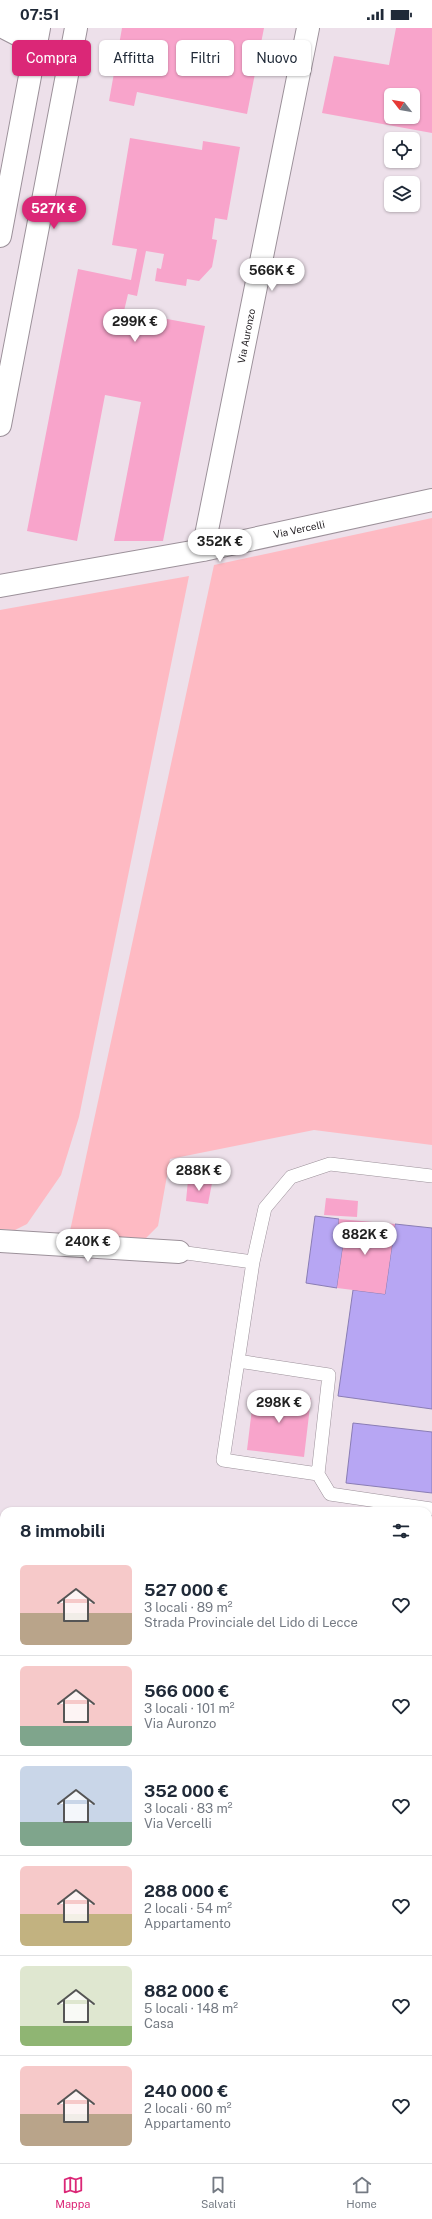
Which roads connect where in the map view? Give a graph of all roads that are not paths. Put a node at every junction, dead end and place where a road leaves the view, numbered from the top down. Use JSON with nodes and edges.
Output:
{"nodes":[{"id":1,"x":5,"y":28,"type":"edge"},
{"id":2,"x":76,"y":28,"type":"edge"},
{"id":3,"x":308,"y":28,"type":"edge"},
{"id":4,"x":37,"y":36,"type":"edge"},
{"id":5,"x":0,"y":236,"type":"edge"},
{"id":6,"x":0,"y":425,"type":"edge"},
{"id":7,"x":432,"y":500,"type":"edge"},
{"id":8,"x":202,"y":550,"type":"junction"},
{"id":9,"x":0,"y":586,"type":"edge"},
{"id":10,"x":432,"y":1176,"type":"edge"},
{"id":11,"x":0,"y":1241,"type":"edge"},
{"id":12,"x":179,"y":1252,"type":"joint"},
{"id":13,"x":253,"y":1262,"type":"junction"},
{"id":14,"x":238,"y":1362,"type":"junction"},
{"id":15,"x":318,"y":1474,"type":"junction"},
{"id":16,"x":418,"y":1507,"type":"edge"}],
"edges":[{"from":1,"to":4,"type":"street"},
{"from":2,"to":6,"type":"street"},
{"from":3,"to":8,"type":"street","name":"Via Auronzo"},
{"from":4,"to":5,"type":"street"},
{"from":7,"to":8,"type":"street","name":"Via Vercelli"},
{"from":8,"to":9,"type":"street","name":"Via Vercelli"},
{"from":10,"to":13,"type":"lane"},
{"from":11,"to":12,"type":"street"},
{"from":12,"to":13,"type":"lane"},
{"from":13,"to":14,"type":"lane"},
{"from":14,"to":15,"type":"lane"},
{"from":14,"to":15,"type":"lane"},
{"from":15,"to":16,"type":"lane"}]}
